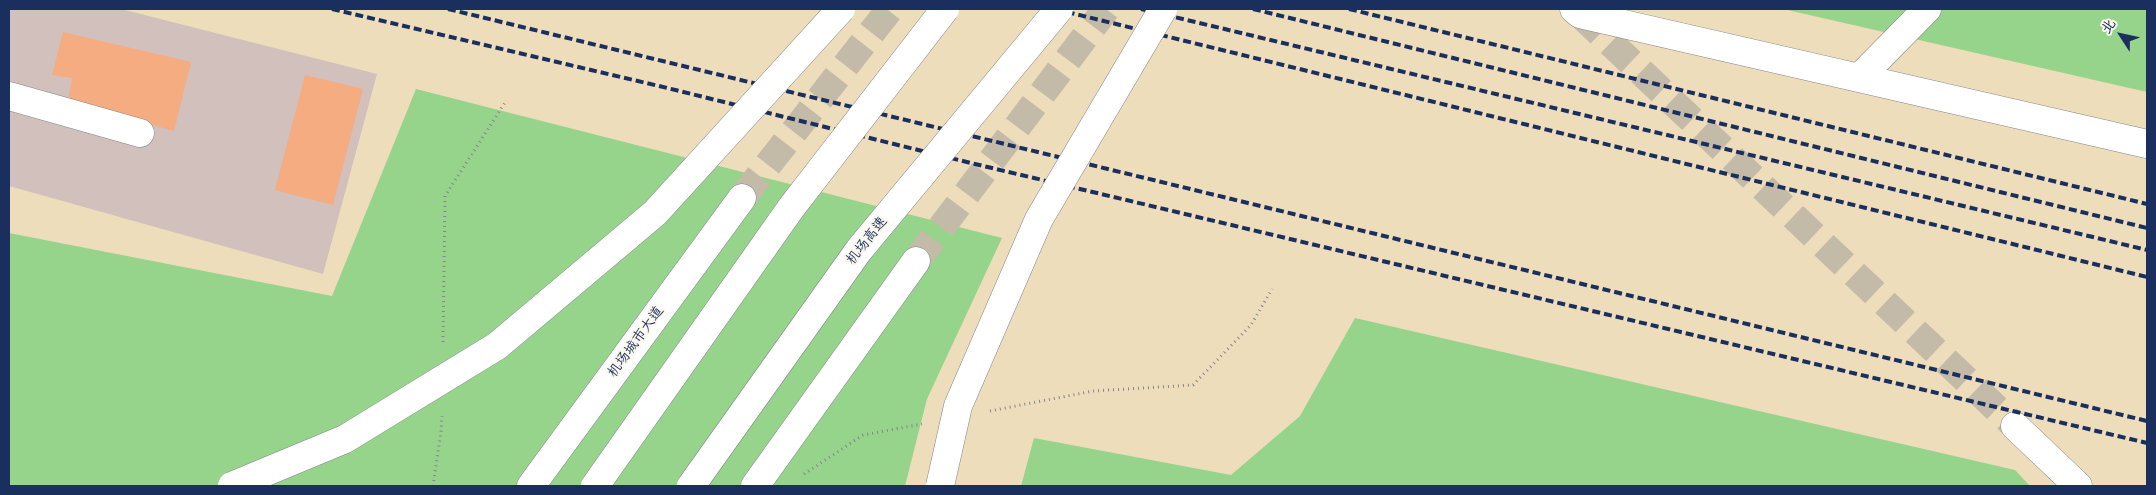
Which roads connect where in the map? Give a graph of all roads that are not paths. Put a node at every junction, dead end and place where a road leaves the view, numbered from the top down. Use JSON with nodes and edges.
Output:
{"nodes":[{"id":1,"x":841,"y":9,"type":"edge"},
{"id":2,"x":944,"y":9,"type":"edge"},
{"id":3,"x":1059,"y":9,"type":"edge"},
{"id":4,"x":1163,"y":9,"type":"edge"},
{"id":5,"x":1574,"y":9,"type":"edge"},
{"id":6,"x":1927,"y":9,"type":"edge"},
{"id":7,"x":1859,"y":78,"type":"junction"},
{"id":8,"x":9,"y":96,"type":"edge"},
{"id":9,"x":140,"y":132,"type":"dead end"},
{"id":10,"x":2147,"y":144,"type":"edge"},
{"id":11,"x":742,"y":198,"type":"tunnel mouth"},
{"id":12,"x":916,"y":261,"type":"tunnel mouth"},
{"id":13,"x":2015,"y":426,"type":"tunnel mouth"},
{"id":14,"x":232,"y":486,"type":"edge"},
{"id":15,"x":531,"y":486,"type":"edge"},
{"id":16,"x":594,"y":486,"type":"edge"},
{"id":17,"x":691,"y":486,"type":"edge"},
{"id":18,"x":755,"y":486,"type":"edge"},
{"id":19,"x":940,"y":486,"type":"edge"},
{"id":20,"x":2078,"y":486,"type":"edge"}],
"edges":[{"from":1,"to":14,"type":"main road","bridge":true},
{"from":2,"to":16,"type":"main road","bridge":true},
{"from":3,"to":17,"type":"main road","name":"机场高速","bridge":true},
{"from":4,"to":19,"type":"main road","bridge":true},
{"from":5,"to":7,"type":"main road"},
{"from":6,"to":7,"type":"main road"},
{"from":7,"to":10,"type":"main road"},
{"from":8,"to":9,"type":"main road"},
{"from":11,"to":15,"type":"main road","name":"机场城市大道"},
{"from":12,"to":18,"type":"main road"},
{"from":13,"to":20,"type":"main road"}]}
